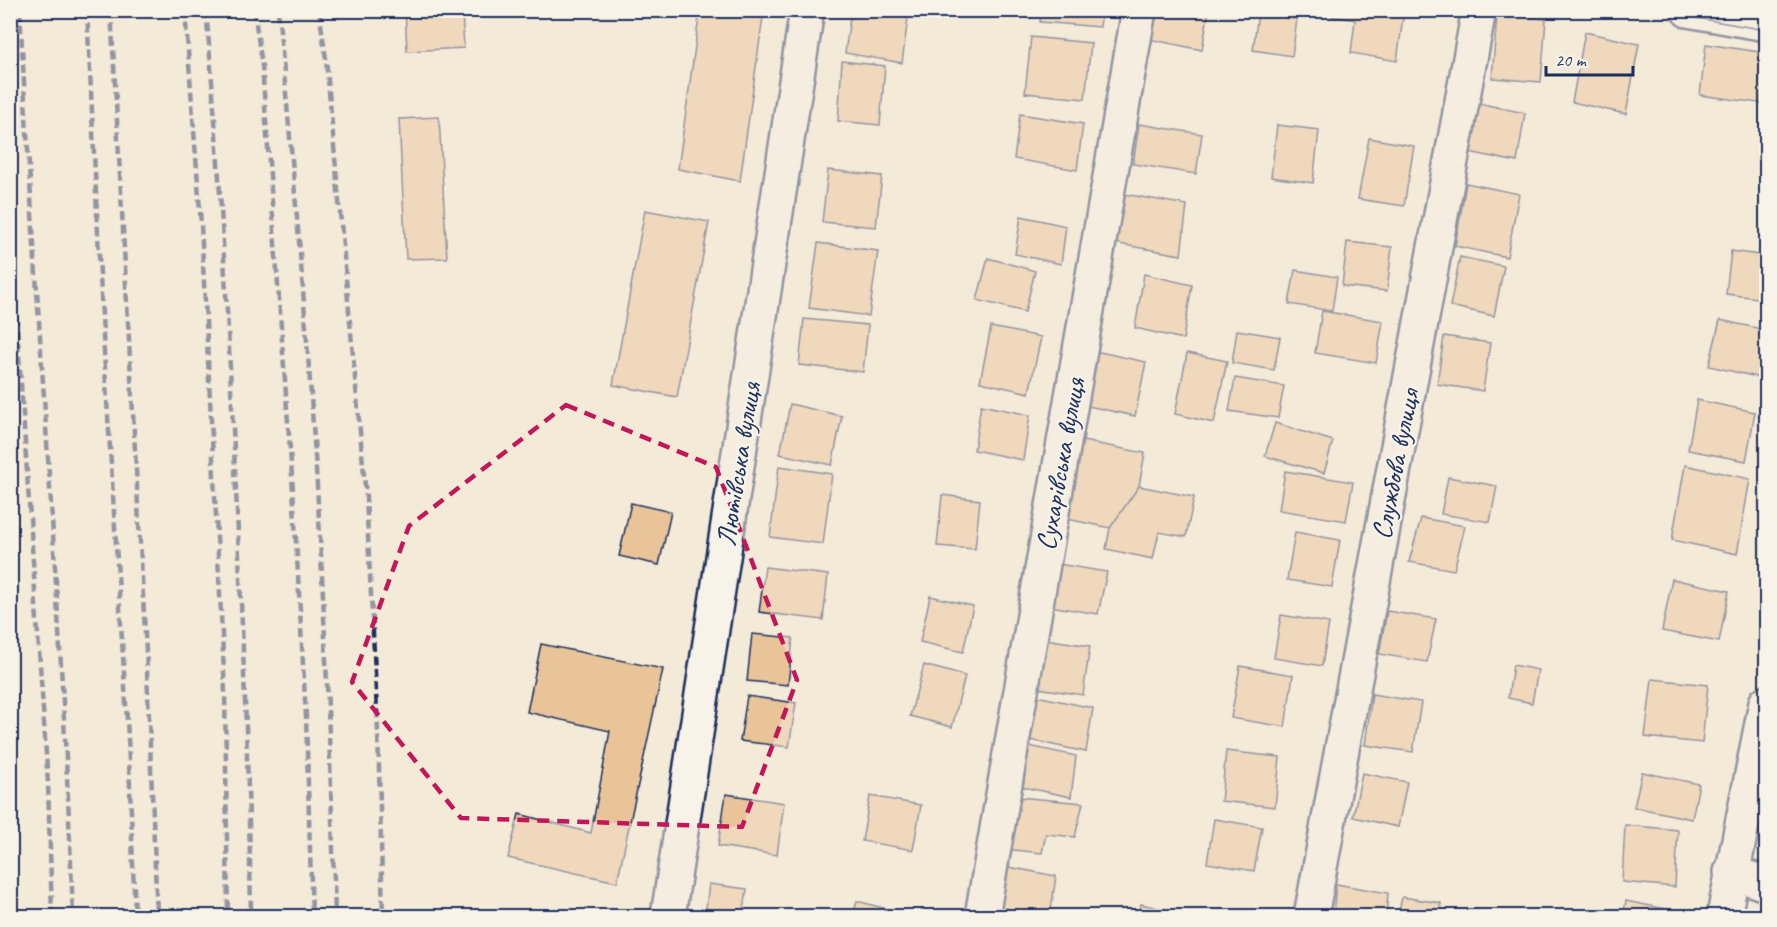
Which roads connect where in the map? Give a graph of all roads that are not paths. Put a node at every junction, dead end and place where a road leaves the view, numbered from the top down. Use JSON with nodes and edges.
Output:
{"nodes":[{"id":1,"x":807,"y":10,"type":"edge"},
{"id":2,"x":1139,"y":10,"type":"edge"},
{"id":3,"x":1479,"y":10,"type":"edge"},
{"id":4,"x":1688,"y":10,"type":"edge"},
{"id":5,"x":1767,"y":24,"type":"edge"},
{"id":6,"x":1767,"y":704,"type":"edge"},
{"id":7,"x":1731,"y":873,"type":"junction"},
{"id":8,"x":1767,"y":884,"type":"edge"},
{"id":9,"x":668,"y":916,"type":"edge"},
{"id":10,"x":982,"y":916,"type":"edge"},
{"id":11,"x":1311,"y":916,"type":"edge"},
{"id":12,"x":1724,"y":916,"type":"edge"}],
"edges":[{"from":1,"to":9,"type":"street","name":"Лютівська вулиця"},
{"from":2,"to":10,"type":"street","name":"Сухарівська вулиця"},
{"from":3,"to":11,"type":"street","name":"Службова вулиця"},
{"from":4,"to":5,"type":"street"},
{"from":6,"to":7,"type":"street"},
{"from":7,"to":8,"type":"street"},
{"from":7,"to":12,"type":"street"}]}
